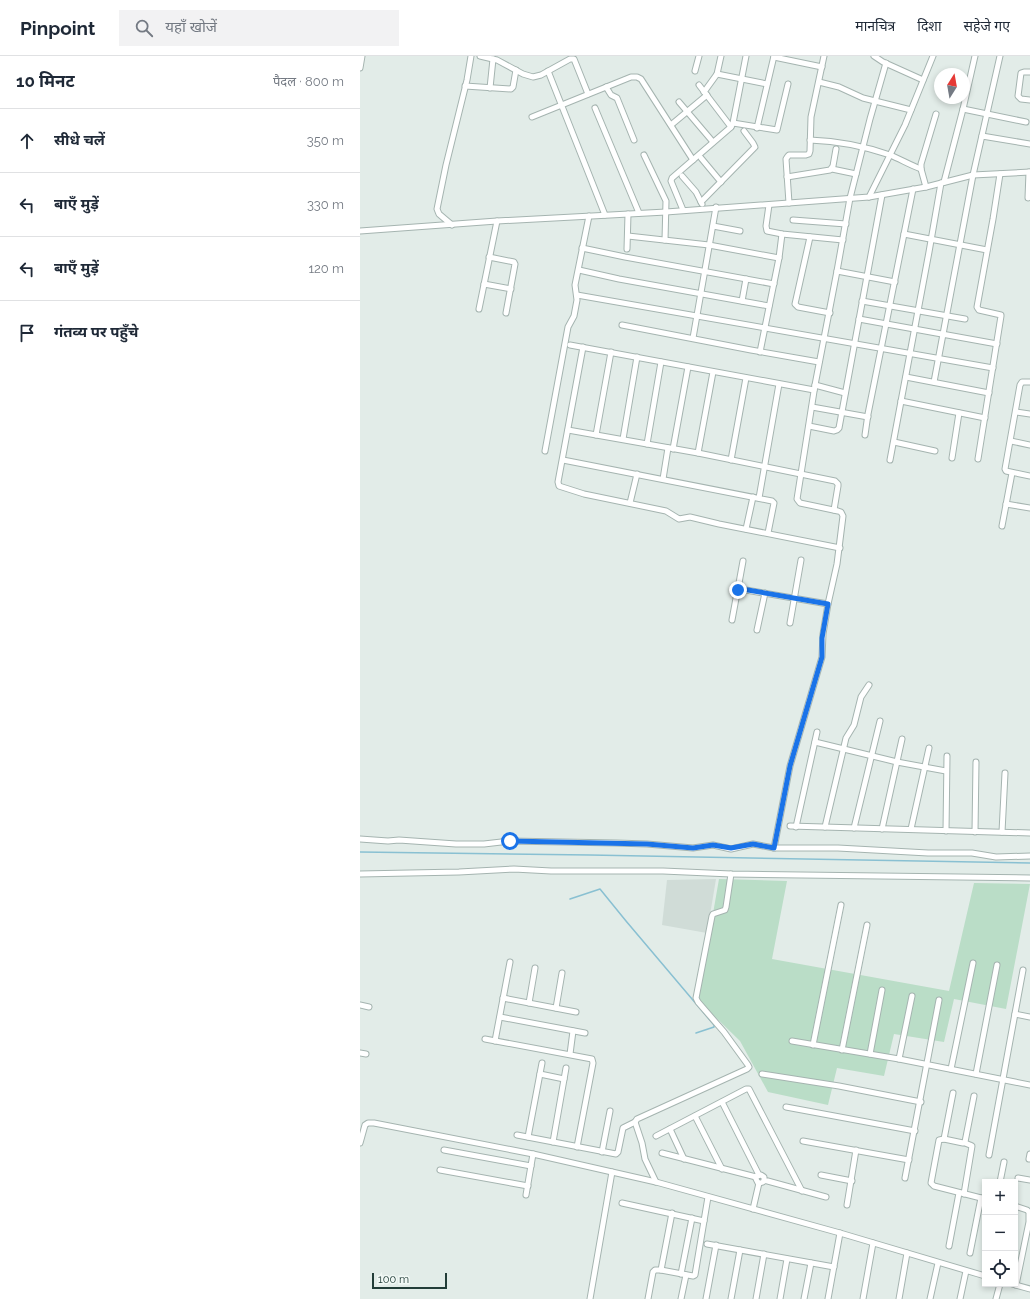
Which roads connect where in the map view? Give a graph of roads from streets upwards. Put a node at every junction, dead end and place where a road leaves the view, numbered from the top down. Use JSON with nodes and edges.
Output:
{"nodes":[{"id":1,"x":362,"y":56,"type":"edge"},
{"id":2,"x":471,"y":56,"type":"edge"},
{"id":3,"x":480,"y":56,"type":"edge"},
{"id":4,"x":699,"y":56,"type":"edge"},
{"id":5,"x":721,"y":56,"type":"edge"},
{"id":6,"x":746,"y":56,"type":"edge"},
{"id":7,"x":774,"y":56,"type":"edge"},
{"id":8,"x":824,"y":56,"type":"edge"},
{"id":9,"x":874,"y":56,"type":"edge"},
{"id":10,"x":933,"y":56,"type":"edge"},
{"id":11,"x":975,"y":56,"type":"edge"},
{"id":12,"x":1000,"y":56,"type":"edge"},
{"id":13,"x":493,"y":59,"type":"junction"},
{"id":14,"x":886,"y":63,"type":"junction"},
{"id":15,"x":822,"y":67,"type":"junction"},
{"id":16,"x":360,"y":68,"type":"edge"},
{"id":17,"x":516,"y":70,"type":"junction"},
{"id":18,"x":548,"y":71,"type":"junction"},
{"id":19,"x":695,"y":71,"type":"dead end"},
{"id":20,"x":1030,"y":72,"type":"edge"},
{"id":21,"x":717,"y":74,"type":"junction"},
{"id":22,"x":742,"y":79,"type":"junction"},
{"id":23,"x":923,"y":80,"type":"junction"},
{"id":24,"x":819,"y":82,"type":"junction"},
{"id":25,"x":767,"y":84,"type":"junction"},
{"id":26,"x":788,"y":84,"type":"dead end"},
{"id":27,"x":699,"y":85,"type":"dead end"},
{"id":28,"x":465,"y":86,"type":"junction"},
{"id":29,"x":606,"y":87,"type":"junction"},
{"id":30,"x":490,"y":88,"type":"junction"},
{"id":31,"x":706,"y":93,"type":"junction"},
{"id":32,"x":588,"y":94,"type":"junction"},
{"id":33,"x":875,"y":100,"type":"junction"},
{"id":34,"x":1030,"y":100,"type":"edge"},
{"id":35,"x":679,"y":102,"type":"dead end"},
{"id":36,"x":562,"y":105,"type":"junction"},
{"id":37,"x":595,"y":108,"type":"dead end"},
{"id":38,"x":963,"y":109,"type":"junction"},
{"id":39,"x":911,"y":110,"type":"junction"},
{"id":40,"x":688,"y":112,"type":"junction"},
{"id":41,"x":936,"y":114,"type":"dead end"},
{"id":42,"x":987,"y":114,"type":"junction"},
{"id":43,"x":532,"y":117,"type":"dead end"},
{"id":44,"x":1026,"y":122,"type":"dead end"},
{"id":45,"x":671,"y":125,"type":"junction"},
{"id":46,"x":732,"y":125,"type":"junction"},
{"id":47,"x":757,"y":128,"type":"junction"},
{"id":48,"x":744,"y":131,"type":"dead end"},
{"id":49,"x":982,"y":136,"type":"junction"},
{"id":50,"x":634,"y":140,"type":"dead end"},
{"id":51,"x":810,"y":140,"type":"junction"},
{"id":52,"x":713,"y":142,"type":"junction"},
{"id":53,"x":1030,"y":144,"type":"edge"},
{"id":54,"x":863,"y":148,"type":"junction"},
{"id":55,"x":836,"y":149,"type":"dead end"},
{"id":56,"x":644,"y":155,"type":"dead end"},
{"id":57,"x":890,"y":155,"type":"junction"},
{"id":58,"x":701,"y":158,"type":"dead end"},
{"id":59,"x":693,"y":160,"type":"junction"},
{"id":60,"x":832,"y":169,"type":"junction"},
{"id":61,"x":921,"y":169,"type":"junction"},
{"id":62,"x":1030,"y":172,"type":"edge"},
{"id":63,"x":856,"y":174,"type":"junction"},
{"id":64,"x":1000,"y":174,"type":"junction"},
{"id":65,"x":973,"y":175,"type":"junction"},
{"id":66,"x":682,"y":176,"type":"dead end"},
{"id":67,"x":787,"y":177,"type":"junction"},
{"id":68,"x":721,"y":182,"type":"junction"},
{"id":69,"x":942,"y":183,"type":"junction"},
{"id":70,"x":926,"y":187,"type":"junction"},
{"id":71,"x":913,"y":189,"type":"junction"},
{"id":72,"x":882,"y":195,"type":"junction"},
{"id":73,"x":869,"y":197,"type":"junction"},
{"id":74,"x":850,"y":198,"type":"junction"},
{"id":75,"x":1028,"y":198,"type":"dead end"},
{"id":76,"x":701,"y":202,"type":"junction"},
{"id":77,"x":789,"y":203,"type":"junction"},
{"id":78,"x":769,"y":205,"type":"junction"},
{"id":79,"x":704,"y":208,"type":"junction"},
{"id":80,"x":716,"y":208,"type":"junction"},
{"id":81,"x":683,"y":210,"type":"junction"},
{"id":82,"x":666,"y":212,"type":"junction"},
{"id":83,"x":639,"y":213,"type":"junction"},
{"id":84,"x":628,"y":214,"type":"junction"},
{"id":85,"x":605,"y":215,"type":"junction"},
{"id":86,"x":589,"y":216,"type":"junction"},
{"id":87,"x":793,"y":220,"type":"dead end"},
{"id":88,"x":497,"y":221,"type":"junction"},
{"id":89,"x":846,"y":224,"type":"junction"},
{"id":90,"x":452,"y":225,"type":"junction"},
{"id":91,"x":713,"y":226,"type":"junction"},
{"id":92,"x":360,"y":231,"type":"edge"},
{"id":93,"x":740,"y":231,"type":"dead end"},
{"id":94,"x":782,"y":234,"type":"junction"},
{"id":95,"x":904,"y":234,"type":"junction"},
{"id":96,"x":628,"y":236,"type":"junction"},
{"id":97,"x":810,"y":237,"type":"junction"},
{"id":98,"x":666,"y":240,"type":"junction"},
{"id":99,"x":842,"y":240,"type":"junction"},
{"id":100,"x":931,"y":240,"type":"junction"},
{"id":101,"x":709,"y":245,"type":"junction"},
{"id":102,"x":960,"y":245,"type":"junction"},
{"id":103,"x":582,"y":248,"type":"junction"},
{"id":104,"x":627,"y":249,"type":"dead end"},
{"id":105,"x":987,"y":250,"type":"junction"},
{"id":106,"x":489,"y":257,"type":"junction"},
{"id":107,"x":779,"y":258,"type":"junction"},
{"id":108,"x":579,"y":270,"type":"junction"},
{"id":109,"x":837,"y":271,"type":"junction"},
{"id":110,"x":704,"y":272,"type":"junction"},
{"id":111,"x":866,"y":276,"type":"junction"},
{"id":112,"x":746,"y":279,"type":"junction"},
{"id":113,"x":895,"y":282,"type":"junction"},
{"id":114,"x":484,"y":284,"type":"junction"},
{"id":115,"x":774,"y":284,"type":"junction"},
{"id":116,"x":511,"y":289,"type":"junction"},
{"id":117,"x":700,"y":293,"type":"junction"},
{"id":118,"x":576,"y":295,"type":"junction"},
{"id":119,"x":742,"y":301,"type":"junction"},
{"id":120,"x":862,"y":301,"type":"junction"},
{"id":121,"x":769,"y":306,"type":"junction"},
{"id":122,"x":890,"y":307,"type":"junction"},
{"id":123,"x":479,"y":309,"type":"dead end"},
{"id":124,"x":918,"y":312,"type":"junction"},
{"id":125,"x":506,"y":313,"type":"dead end"},
{"id":126,"x":830,"y":313,"type":"junction"},
{"id":127,"x":946,"y":316,"type":"junction"},
{"id":128,"x":697,"y":317,"type":"junction"},
{"id":129,"x":859,"y":318,"type":"junction"},
{"id":130,"x":965,"y":320,"type":"dead end"},
{"id":131,"x":887,"y":324,"type":"junction"},
{"id":132,"x":622,"y":326,"type":"dead end"},
{"id":133,"x":764,"y":329,"type":"junction"},
{"id":134,"x":914,"y":329,"type":"junction"},
{"id":135,"x":943,"y":334,"type":"junction"},
{"id":136,"x":693,"y":338,"type":"junction"},
{"id":137,"x":824,"y":338,"type":"junction"},
{"id":138,"x":854,"y":343,"type":"junction"},
{"id":139,"x":997,"y":344,"type":"junction"},
{"id":140,"x":570,"y":345,"type":"dead end"},
{"id":141,"x":583,"y":347,"type":"junction"},
{"id":142,"x":881,"y":348,"type":"junction"},
{"id":143,"x":611,"y":352,"type":"junction"},
{"id":144,"x":760,"y":352,"type":"junction"},
{"id":145,"x":910,"y":353,"type":"junction"},
{"id":146,"x":637,"y":357,"type":"junction"},
{"id":147,"x":938,"y":358,"type":"junction"},
{"id":148,"x":661,"y":362,"type":"junction"},
{"id":149,"x":819,"y":362,"type":"junction"},
{"id":150,"x":688,"y":367,"type":"junction"},
{"id":151,"x":992,"y":368,"type":"junction"},
{"id":152,"x":713,"y":372,"type":"junction"},
{"id":153,"x":906,"y":377,"type":"junction"},
{"id":154,"x":746,"y":378,"type":"junction"},
{"id":155,"x":934,"y":382,"type":"junction"},
{"id":156,"x":1030,"y":382,"type":"edge"},
{"id":157,"x":779,"y":384,"type":"junction"},
{"id":158,"x":815,"y":388,"type":"junction"},
{"id":159,"x":845,"y":393,"type":"junction"},
{"id":160,"x":989,"y":393,"type":"junction"},
{"id":161,"x":901,"y":401,"type":"junction"},
{"id":162,"x":812,"y":407,"type":"junction"},
{"id":163,"x":841,"y":412,"type":"junction"},
{"id":164,"x":1016,"y":412,"type":"junction"},
{"id":165,"x":958,"y":413,"type":"junction"},
{"id":166,"x":1030,"y":414,"type":"edge"},
{"id":167,"x":868,"y":417,"type":"junction"},
{"id":168,"x":985,"y":418,"type":"junction"},
{"id":169,"x":809,"y":426,"type":"junction"},
{"id":170,"x":568,"y":430,"type":"junction"},
{"id":171,"x":596,"y":435,"type":"junction"},
{"id":172,"x":865,"y":435,"type":"dead end"},
{"id":173,"x":622,"y":439,"type":"junction"},
{"id":174,"x":1011,"y":441,"type":"junction"},
{"id":175,"x":894,"y":442,"type":"junction"},
{"id":176,"x":647,"y":444,"type":"junction"},
{"id":177,"x":1030,"y":444,"type":"edge"},
{"id":178,"x":670,"y":448,"type":"junction"},
{"id":179,"x":545,"y":451,"type":"dead end"},
{"id":180,"x":935,"y":451,"type":"dead end"},
{"id":181,"x":698,"y":453,"type":"junction"},
{"id":182,"x":952,"y":458,"type":"dead end"},
{"id":183,"x":978,"y":459,"type":"dead end"},
{"id":184,"x":563,"y":460,"type":"junction"},
{"id":185,"x":731,"y":460,"type":"junction"},
{"id":186,"x":890,"y":460,"type":"dead end"},
{"id":187,"x":764,"y":466,"type":"junction"},
{"id":188,"x":800,"y":473,"type":"junction"},
{"id":189,"x":1012,"y":473,"type":"junction"},
{"id":190,"x":636,"y":474,"type":"junction"},
{"id":191,"x":1030,"y":476,"type":"edge"},
{"id":192,"x":663,"y":479,"type":"junction"},
{"id":193,"x":753,"y":497,"type":"junction"},
{"id":194,"x":759,"y":498,"type":"junction"},
{"id":195,"x":630,"y":503,"type":"junction"},
{"id":196,"x":1006,"y":504,"type":"junction"},
{"id":197,"x":1030,"y":508,"type":"edge"},
{"id":198,"x":834,"y":510,"type":"junction"},
{"id":199,"x":1002,"y":526,"type":"dead end"},
{"id":200,"x":746,"y":529,"type":"junction"},
{"id":201,"x":768,"y":533,"type":"junction"},
{"id":202,"x":840,"y":548,"type":"junction"},
{"id":203,"x":801,"y":560,"type":"dead end"},
{"id":204,"x":743,"y":561,"type":"dead end"},
{"id":205,"x":739,"y":590,"type":"junction"},
{"id":206,"x":765,"y":593,"type":"junction"},
{"id":207,"x":795,"y":598,"type":"junction"},
{"id":208,"x":828,"y":604,"type":"junction"},
{"id":209,"x":732,"y":620,"type":"dead end"},
{"id":210,"x":790,"y":623,"type":"dead end"},
{"id":211,"x":758,"y":630,"type":"dead end"},
{"id":212,"x":869,"y":685,"type":"dead end"},
{"id":213,"x":880,"y":721,"type":"dead end"},
{"id":214,"x":817,"y":732,"type":"dead end"},
{"id":215,"x":902,"y":739,"type":"dead end"},
{"id":216,"x":815,"y":742,"type":"junction"},
{"id":217,"x":929,"y":748,"type":"dead end"},
{"id":218,"x":844,"y":749,"type":"junction"},
{"id":219,"x":871,"y":756,"type":"junction"},
{"id":220,"x":947,"y":756,"type":"dead end"},
{"id":221,"x":897,"y":762,"type":"junction"},
{"id":222,"x":976,"y":762,"type":"dead end"},
{"id":223,"x":925,"y":767,"type":"junction"},
{"id":224,"x":946,"y":770,"type":"junction"},
{"id":225,"x":1006,"y":773,"type":"dead end"},
{"id":226,"x":790,"y":826,"type":"dead end"},
{"id":227,"x":796,"y":827,"type":"junction"},
{"id":228,"x":825,"y":827,"type":"junction"},
{"id":229,"x":854,"y":828,"type":"junction"},
{"id":230,"x":882,"y":829,"type":"junction"},
{"id":231,"x":911,"y":829,"type":"junction"},
{"id":232,"x":946,"y":831,"type":"junction"},
{"id":233,"x":975,"y":832,"type":"junction"},
{"id":234,"x":1002,"y":832,"type":"junction"},
{"id":235,"x":1030,"y":833,"type":"edge"},
{"id":236,"x":360,"y":839,"type":"edge"},
{"id":237,"x":774,"y":848,"type":"junction"},
{"id":238,"x":1030,"y":856,"type":"edge"},
{"id":239,"x":360,"y":874,"type":"edge"},
{"id":240,"x":731,"y":874,"type":"junction"},
{"id":241,"x":1030,"y":878,"type":"edge"},
{"id":242,"x":841,"y":905,"type":"dead end"},
{"id":243,"x":867,"y":925,"type":"dead end"},
{"id":244,"x":510,"y":962,"type":"dead end"},
{"id":245,"x":973,"y":963,"type":"dead end"},
{"id":246,"x":998,"y":965,"type":"dead end"},
{"id":247,"x":535,"y":968,"type":"dead end"},
{"id":248,"x":1023,"y":970,"type":"dead end"},
{"id":249,"x":562,"y":973,"type":"dead end"},
{"id":250,"x":882,"y":990,"type":"dead end"},
{"id":251,"x":912,"y":996,"type":"dead end"},
{"id":252,"x":503,"y":998,"type":"junction"},
{"id":253,"x":940,"y":1000,"type":"dead end"},
{"id":254,"x":529,"y":1003,"type":"junction"},
{"id":255,"x":360,"y":1005,"type":"edge"},
{"id":256,"x":369,"y":1007,"type":"dead end"},
{"id":257,"x":556,"y":1008,"type":"junction"},
{"id":258,"x":576,"y":1012,"type":"dead end"},
{"id":259,"x":1015,"y":1014,"type":"junction"},
{"id":260,"x":500,"y":1017,"type":"junction"},
{"id":261,"x":1030,"y":1017,"type":"edge"},
{"id":262,"x":573,"y":1031,"type":"junction"},
{"id":263,"x":585,"y":1033,"type":"dead end"},
{"id":264,"x":485,"y":1039,"type":"dead end"},
{"id":265,"x":495,"y":1041,"type":"junction"},
{"id":266,"x":792,"y":1042,"type":"dead end"},
{"id":267,"x":813,"y":1045,"type":"junction"},
{"id":268,"x":842,"y":1050,"type":"junction"},
{"id":269,"x":360,"y":1053,"type":"edge"},
{"id":270,"x":366,"y":1054,"type":"dead end"},
{"id":271,"x":570,"y":1054,"type":"junction"},
{"id":272,"x":870,"y":1054,"type":"junction"},
{"id":273,"x":899,"y":1059,"type":"junction"},
{"id":274,"x":542,"y":1063,"type":"dead end"},
{"id":275,"x":928,"y":1064,"type":"junction"},
{"id":276,"x":566,"y":1068,"type":"dead end"},
{"id":277,"x":951,"y":1069,"type":"junction"},
{"id":278,"x":540,"y":1074,"type":"junction"},
{"id":279,"x":762,"y":1074,"type":"dead end"},
{"id":280,"x":976,"y":1074,"type":"junction"},
{"id":281,"x":564,"y":1079,"type":"junction"},
{"id":282,"x":1004,"y":1079,"type":"junction"},
{"id":283,"x":1030,"y":1084,"type":"edge"},
{"id":284,"x":952,"y":1093,"type":"dead end"},
{"id":285,"x":974,"y":1096,"type":"dead end"},
{"id":286,"x":722,"y":1102,"type":"junction"},
{"id":287,"x":920,"y":1102,"type":"junction"},
{"id":288,"x":786,"y":1107,"type":"dead end"},
{"id":289,"x":610,"y":1111,"type":"dead end"},
{"id":290,"x":695,"y":1116,"type":"junction"},
{"id":291,"x":635,"y":1122,"type":"junction"},
{"id":292,"x":670,"y":1129,"type":"junction"},
{"id":293,"x":915,"y":1131,"type":"junction"},
{"id":294,"x":517,"y":1135,"type":"dead end"},
{"id":295,"x":656,"y":1136,"type":"dead end"},
{"id":296,"x":528,"y":1137,"type":"junction"},
{"id":297,"x":944,"y":1139,"type":"junction"},
{"id":298,"x":803,"y":1141,"type":"dead end"},
{"id":299,"x":360,"y":1142,"type":"edge"},
{"id":300,"x":553,"y":1142,"type":"junction"},
{"id":301,"x":965,"y":1143,"type":"junction"},
{"id":302,"x":577,"y":1147,"type":"junction"},
{"id":303,"x":444,"y":1150,"type":"dead end"},
{"id":304,"x":856,"y":1150,"type":"junction"},
{"id":305,"x":602,"y":1152,"type":"junction"},
{"id":306,"x":662,"y":1153,"type":"dead end"},
{"id":307,"x":533,"y":1154,"type":"junction"},
{"id":308,"x":989,"y":1155,"type":"dead end"},
{"id":309,"x":684,"y":1159,"type":"junction"},
{"id":310,"x":909,"y":1160,"type":"junction"},
{"id":311,"x":1004,"y":1162,"type":"dead end"},
{"id":312,"x":531,"y":1166,"type":"junction"},
{"id":313,"x":722,"y":1169,"type":"junction"},
{"id":314,"x":440,"y":1170,"type":"dead end"},
{"id":315,"x":612,"y":1172,"type":"junction"},
{"id":316,"x":821,"y":1175,"type":"dead end"},
{"id":317,"x":758,"y":1176,"type":"junction"},
{"id":318,"x":905,"y":1178,"type":"dead end"},
{"id":319,"x":1018,"y":1178,"type":"dead end"},
{"id":320,"x":1001,"y":1179,"type":"edge"},
{"id":321,"x":764,"y":1180,"type":"junction"},
{"id":322,"x":1030,"y":1180,"type":"edge"},
{"id":323,"x":852,"y":1181,"type":"junction"},
{"id":324,"x":656,"y":1182,"type":"junction"},
{"id":325,"x":759,"y":1183,"type":"junction"},
{"id":326,"x":528,"y":1186,"type":"junction"},
{"id":327,"x":802,"y":1191,"type":"junction"},
{"id":328,"x":962,"y":1193,"type":"junction"},
{"id":329,"x":526,"y":1195,"type":"dead end"},
{"id":330,"x":708,"y":1197,"type":"junction"},
{"id":331,"x":826,"y":1197,"type":"dead end"},
{"id":332,"x":982,"y":1199,"type":"edge"},
{"id":333,"x":622,"y":1203,"type":"dead end"},
{"id":334,"x":982,"y":1203,"type":"edge"},
{"id":335,"x":848,"y":1205,"type":"dead end"},
{"id":336,"x":1018,"y":1207,"type":"edge"},
{"id":337,"x":753,"y":1209,"type":"junction"},
{"id":338,"x":672,"y":1213,"type":"junction"},
{"id":339,"x":692,"y":1218,"type":"junction"},
{"id":340,"x":704,"y":1221,"type":"junction"},
{"id":341,"x":1029,"y":1222,"type":"edge"},
{"id":342,"x":840,"y":1233,"type":"junction"},
{"id":343,"x":873,"y":1243,"type":"junction"},
{"id":344,"x":707,"y":1244,"type":"dead end"},
{"id":345,"x":716,"y":1246,"type":"junction"},
{"id":346,"x":949,"y":1246,"type":"dead end"},
{"id":347,"x":740,"y":1250,"type":"junction"},
{"id":348,"x":907,"y":1253,"type":"junction"},
{"id":349,"x":970,"y":1253,"type":"dead end"},
{"id":350,"x":764,"y":1254,"type":"junction"},
{"id":351,"x":787,"y":1259,"type":"junction"},
{"id":352,"x":938,"y":1262,"type":"junction"},
{"id":353,"x":811,"y":1263,"type":"junction"},
{"id":354,"x":834,"y":1267,"type":"junction"},
{"id":355,"x":1018,"y":1268,"type":"edge"},
{"id":356,"x":661,"y":1270,"type":"junction"},
{"id":357,"x":966,"y":1271,"type":"junction"},
{"id":358,"x":683,"y":1274,"type":"junction"},
{"id":359,"x":982,"y":1275,"type":"edge"},
{"id":360,"x":1018,"y":1286,"type":"edge"},
{"id":361,"x":999,"y":1287,"type":"edge"},
{"id":362,"x":1030,"y":1289,"type":"edge"},
{"id":363,"x":590,"y":1299,"type":"edge"},
{"id":364,"x":648,"y":1299,"type":"edge"},
{"id":365,"x":681,"y":1299,"type":"edge"},
{"id":366,"x":706,"y":1299,"type":"edge"},
{"id":367,"x":731,"y":1299,"type":"edge"},
{"id":368,"x":756,"y":1299,"type":"edge"},
{"id":369,"x":780,"y":1299,"type":"edge"},
{"id":370,"x":804,"y":1299,"type":"edge"},
{"id":371,"x":828,"y":1299,"type":"edge"},
{"id":372,"x":863,"y":1299,"type":"edge"},
{"id":373,"x":899,"y":1299,"type":"edge"},
{"id":374,"x":930,"y":1299,"type":"edge"},
{"id":375,"x":960,"y":1299,"type":"edge"},
{"id":376,"x":996,"y":1299,"type":"edge"}],
"edges":[{"from":1,"to":16,"type":"street"},
{"from":2,"to":28,"type":"street"},
{"from":3,"to":13,"type":"street"},
{"from":4,"to":19,"type":"street"},
{"from":5,"to":21,"type":"street"},
{"from":6,"to":22,"type":"street"},
{"from":7,"to":15,"type":"street"},
{"from":7,"to":25,"type":"street"},
{"from":8,"to":15,"type":"street"},
{"from":9,"to":14,"type":"street"},
{"from":10,"to":23,"type":"street"},
{"from":11,"to":38,"type":"street"},
{"from":12,"to":42,"type":"street"},
{"from":13,"to":17,"type":"street"},
{"from":13,"to":30,"type":"street"},
{"from":14,"to":23,"type":"street"},
{"from":14,"to":33,"type":"street"},
{"from":15,"to":24,"type":"street"},
{"from":17,"to":18,"type":"street"},
{"from":17,"to":30,"type":"street"},
{"from":18,"to":32,"type":"street"},
{"from":18,"to":36,"type":"street"},
{"from":20,"to":34,"type":"street"},
{"from":21,"to":22,"type":"street"},
{"from":21,"to":31,"type":"street"},
{"from":22,"to":25,"type":"street"},
{"from":22,"to":46,"type":"street"},
{"from":23,"to":39,"type":"street"},
{"from":24,"to":33,"type":"street"},
{"from":24,"to":51,"type":"street"},
{"from":25,"to":47,"type":"street"},
{"from":26,"to":47,"type":"street"},
{"from":27,"to":31,"type":"street"},
{"from":28,"to":30,"type":"street"},
{"from":28,"to":90,"type":"street"},
{"from":29,"to":32,"type":"street"},
{"from":29,"to":45,"type":"street"},
{"from":29,"to":50,"type":"street"},
{"from":31,"to":40,"type":"street"},
{"from":31,"to":46,"type":"street"},
{"from":32,"to":36,"type":"street"},
{"from":33,"to":39,"type":"street"},
{"from":33,"to":54,"type":"street"},
{"from":35,"to":40,"type":"street"},
{"from":36,"to":43,"type":"street"},
{"from":36,"to":85,"type":"street"},
{"from":37,"to":83,"type":"street"},
{"from":38,"to":42,"type":"street"},
{"from":38,"to":69,"type":"street"},
{"from":39,"to":57,"type":"street"},
{"from":40,"to":45,"type":"street"},
{"from":40,"to":52,"type":"street"},
{"from":41,"to":61,"type":"street"},
{"from":42,"to":44,"type":"street"},
{"from":42,"to":49,"type":"street"},
{"from":45,"to":59,"type":"street"},
{"from":46,"to":47,"type":"street"},
{"from":46,"to":52,"type":"street"},
{"from":48,"to":68,"type":"street"},
{"from":49,"to":53,"type":"street"},
{"from":49,"to":65,"type":"street"},
{"from":51,"to":54,"type":"street"},
{"from":51,"to":67,"type":"street"},
{"from":52,"to":59,"type":"street"},
{"from":54,"to":57,"type":"street"},
{"from":54,"to":63,"type":"street"},
{"from":55,"to":60,"type":"street"},
{"from":56,"to":82,"type":"street"},
{"from":57,"to":61,"type":"street"},
{"from":57,"to":73,"type":"street"},
{"from":58,"to":68,"type":"street"},
{"from":59,"to":81,"type":"street"},
{"from":60,"to":63,"type":"street"},
{"from":60,"to":67,"type":"street"},
{"from":61,"to":70,"type":"street"},
{"from":62,"to":64,"type":"street"},
{"from":62,"to":75,"type":"street"},
{"from":63,"to":74,"type":"street"},
{"from":64,"to":65,"type":"street"},
{"from":64,"to":105,"type":"street"},
{"from":65,"to":69,"type":"street"},
{"from":65,"to":102,"type":"street"},
{"from":66,"to":76,"type":"street"},
{"from":67,"to":77,"type":"street"},
{"from":68,"to":76,"type":"street"},
{"from":69,"to":70,"type":"street"},
{"from":69,"to":100,"type":"street"},
{"from":70,"to":71,"type":"street"},
{"from":71,"to":72,"type":"street"},
{"from":71,"to":95,"type":"street"},
{"from":72,"to":73,"type":"street"},
{"from":72,"to":111,"type":"street"},
{"from":73,"to":74,"type":"street"},
{"from":74,"to":77,"type":"street"},
{"from":74,"to":89,"type":"street"},
{"from":76,"to":79,"type":"street"},
{"from":77,"to":78,"type":"street"},
{"from":78,"to":80,"type":"street"},
{"from":78,"to":94,"type":"street"},
{"from":79,"to":80,"type":"street"},
{"from":79,"to":81,"type":"street"},
{"from":80,"to":91,"type":"street"},
{"from":81,"to":82,"type":"street"},
{"from":82,"to":83,"type":"street"},
{"from":82,"to":98,"type":"street"},
{"from":83,"to":84,"type":"street"},
{"from":84,"to":85,"type":"street"},
{"from":84,"to":96,"type":"street"},
{"from":85,"to":86,"type":"street"},
{"from":86,"to":88,"type":"street"},
{"from":86,"to":103,"type":"street"},
{"from":87,"to":89,"type":"street"},
{"from":88,"to":90,"type":"street"},
{"from":88,"to":106,"type":"street"},
{"from":89,"to":99,"type":"street"},
{"from":90,"to":92,"type":"street"},
{"from":91,"to":93,"type":"street"},
{"from":91,"to":101,"type":"street"},
{"from":94,"to":97,"type":"street"},
{"from":94,"to":107,"type":"street"},
{"from":95,"to":100,"type":"street"},
{"from":95,"to":113,"type":"street"},
{"from":96,"to":98,"type":"street"},
{"from":96,"to":104,"type":"street"},
{"from":97,"to":99,"type":"street"},
{"from":97,"to":126,"type":"street"},
{"from":98,"to":101,"type":"street"},
{"from":99,"to":109,"type":"street"},
{"from":100,"to":102,"type":"street"},
{"from":100,"to":124,"type":"street"},
{"from":101,"to":107,"type":"street"},
{"from":101,"to":110,"type":"street"},
{"from":102,"to":105,"type":"street"},
{"from":102,"to":127,"type":"street"},
{"from":103,"to":108,"type":"street"},
{"from":103,"to":110,"type":"street"},
{"from":105,"to":139,"type":"street"},
{"from":106,"to":114,"type":"street"},
{"from":106,"to":116,"type":"street"},
{"from":107,"to":115,"type":"street"},
{"from":108,"to":117,"type":"street"},
{"from":108,"to":118,"type":"street"},
{"from":109,"to":111,"type":"street"},
{"from":109,"to":126,"type":"street"},
{"from":110,"to":112,"type":"street"},
{"from":110,"to":117,"type":"street"},
{"from":111,"to":113,"type":"street"},
{"from":111,"to":120,"type":"street"},
{"from":112,"to":115,"type":"street"},
{"from":112,"to":119,"type":"street"},
{"from":113,"to":122,"type":"street"},
{"from":114,"to":116,"type":"street"},
{"from":114,"to":123,"type":"street"},
{"from":115,"to":121,"type":"street"},
{"from":116,"to":125,"type":"street"},
{"from":117,"to":119,"type":"street"},
{"from":117,"to":128,"type":"street"},
{"from":118,"to":128,"type":"street"},
{"from":118,"to":179,"type":"street"},
{"from":119,"to":121,"type":"street"},
{"from":120,"to":122,"type":"street"},
{"from":120,"to":129,"type":"street"},
{"from":121,"to":133,"type":"street"},
{"from":122,"to":124,"type":"street"},
{"from":122,"to":131,"type":"street"},
{"from":124,"to":127,"type":"street"},
{"from":124,"to":134,"type":"street"},
{"from":126,"to":137,"type":"street"},
{"from":127,"to":130,"type":"street"},
{"from":127,"to":135,"type":"street"},
{"from":128,"to":133,"type":"street"},
{"from":128,"to":136,"type":"street"},
{"from":129,"to":131,"type":"street"},
{"from":129,"to":138,"type":"street"},
{"from":131,"to":134,"type":"street"},
{"from":131,"to":142,"type":"street"},
{"from":132,"to":136,"type":"street"},
{"from":133,"to":137,"type":"street"},
{"from":133,"to":144,"type":"street"},
{"from":134,"to":135,"type":"street"},
{"from":134,"to":145,"type":"street"},
{"from":135,"to":139,"type":"street"},
{"from":135,"to":147,"type":"street"},
{"from":136,"to":144,"type":"street"},
{"from":137,"to":138,"type":"street"},
{"from":137,"to":149,"type":"street"},
{"from":138,"to":142,"type":"street"},
{"from":138,"to":159,"type":"street"},
{"from":139,"to":151,"type":"street"},
{"from":140,"to":141,"type":"street"},
{"from":141,"to":143,"type":"street"},
{"from":141,"to":170,"type":"street"},
{"from":142,"to":145,"type":"street"},
{"from":142,"to":167,"type":"street"},
{"from":143,"to":146,"type":"street"},
{"from":143,"to":171,"type":"street"},
{"from":144,"to":149,"type":"street"},
{"from":145,"to":147,"type":"street"},
{"from":145,"to":153,"type":"street"},
{"from":146,"to":148,"type":"street"},
{"from":146,"to":173,"type":"street"},
{"from":147,"to":151,"type":"street"},
{"from":147,"to":155,"type":"street"},
{"from":148,"to":150,"type":"street"},
{"from":148,"to":176,"type":"street"},
{"from":149,"to":158,"type":"street"},
{"from":150,"to":152,"type":"street"},
{"from":150,"to":178,"type":"street"},
{"from":151,"to":160,"type":"street"},
{"from":152,"to":154,"type":"street"},
{"from":152,"to":181,"type":"street"},
{"from":153,"to":155,"type":"street"},
{"from":153,"to":161,"type":"street"},
{"from":154,"to":157,"type":"street"},
{"from":154,"to":185,"type":"street"},
{"from":155,"to":160,"type":"street"},
{"from":156,"to":164,"type":"street"},
{"from":157,"to":158,"type":"street"},
{"from":157,"to":187,"type":"street"},
{"from":158,"to":159,"type":"street"},
{"from":158,"to":162,"type":"street"},
{"from":159,"to":163,"type":"street"},
{"from":160,"to":168,"type":"street"},
{"from":161,"to":165,"type":"street"},
{"from":161,"to":175,"type":"street"},
{"from":162,"to":163,"type":"street"},
{"from":162,"to":169,"type":"street"},
{"from":163,"to":167,"type":"street"},
{"from":163,"to":169,"type":"street"},
{"from":164,"to":166,"type":"street"},
{"from":164,"to":174,"type":"street"},
{"from":165,"to":168,"type":"street"},
{"from":165,"to":182,"type":"street"},
{"from":167,"to":172,"type":"street"},
{"from":168,"to":183,"type":"street"},
{"from":169,"to":188,"type":"street"},
{"from":170,"to":171,"type":"street"},
{"from":170,"to":184,"type":"street"},
{"from":171,"to":173,"type":"street"},
{"from":173,"to":176,"type":"street"},
{"from":174,"to":177,"type":"street"},
{"from":174,"to":189,"type":"street"},
{"from":175,"to":180,"type":"street"},
{"from":175,"to":186,"type":"street"},
{"from":176,"to":178,"type":"street"},
{"from":178,"to":181,"type":"street"},
{"from":178,"to":192,"type":"street"},
{"from":181,"to":185,"type":"street"},
{"from":184,"to":190,"type":"street"},
{"from":184,"to":195,"type":"street"},
{"from":185,"to":187,"type":"street"},
{"from":187,"to":188,"type":"street"},
{"from":187,"to":194,"type":"street"},
{"from":188,"to":198,"type":"street"},
{"from":188,"to":198,"type":"street"},
{"from":189,"to":191,"type":"street"},
{"from":189,"to":196,"type":"street"},
{"from":190,"to":192,"type":"street"},
{"from":190,"to":195,"type":"street"},
{"from":192,"to":193,"type":"street"},
{"from":193,"to":194,"type":"street"},
{"from":193,"to":200,"type":"street"},
{"from":194,"to":201,"type":"street"},
{"from":195,"to":200,"type":"street"},
{"from":196,"to":197,"type":"street"},
{"from":196,"to":199,"type":"street"},
{"from":198,"to":202,"type":"street"},
{"from":200,"to":201,"type":"street"},
{"from":201,"to":202,"type":"street"},
{"from":202,"to":208,"type":"street"},
{"from":203,"to":207,"type":"street"},
{"from":204,"to":205,"type":"street"},
{"from":205,"to":206,"type":"street"},
{"from":205,"to":209,"type":"street"},
{"from":206,"to":207,"type":"street"},
{"from":206,"to":211,"type":"street"},
{"from":207,"to":208,"type":"street"},
{"from":207,"to":210,"type":"street"},
{"from":208,"to":237,"type":"street"},
{"from":212,"to":218,"type":"street"},
{"from":213,"to":219,"type":"street"},
{"from":214,"to":216,"type":"street"},
{"from":215,"to":221,"type":"street"},
{"from":216,"to":218,"type":"street"},
{"from":216,"to":227,"type":"street"},
{"from":217,"to":223,"type":"street"},
{"from":218,"to":219,"type":"street"},
{"from":218,"to":228,"type":"street"},
{"from":219,"to":221,"type":"street"},
{"from":219,"to":229,"type":"street"},
{"from":220,"to":224,"type":"street"},
{"from":221,"to":223,"type":"street"},
{"from":221,"to":230,"type":"street"},
{"from":222,"to":233,"type":"street"},
{"from":223,"to":224,"type":"street"},
{"from":223,"to":231,"type":"street"},
{"from":224,"to":232,"type":"street"},
{"from":225,"to":234,"type":"street"},
{"from":226,"to":227,"type":"street"},
{"from":227,"to":228,"type":"street"},
{"from":228,"to":229,"type":"street"},
{"from":229,"to":230,"type":"street"},
{"from":230,"to":231,"type":"street"},
{"from":231,"to":232,"type":"street"},
{"from":232,"to":233,"type":"street"},
{"from":233,"to":234,"type":"street"},
{"from":234,"to":235,"type":"street"},
{"from":236,"to":237,"type":"street"},
{"from":237,"to":238,"type":"street"},
{"from":239,"to":240,"type":"street"},
{"from":240,"to":241,"type":"street"},
{"from":240,"to":291,"type":"street"},
{"from":242,"to":267,"type":"street"},
{"from":243,"to":268,"type":"street"},
{"from":244,"to":252,"type":"street"},
{"from":245,"to":277,"type":"street"},
{"from":246,"to":280,"type":"street"},
{"from":247,"to":254,"type":"street"},
{"from":248,"to":259,"type":"street"},
{"from":249,"to":257,"type":"street"},
{"from":250,"to":272,"type":"street"},
{"from":251,"to":273,"type":"street"},
{"from":252,"to":254,"type":"street"},
{"from":252,"to":260,"type":"street"},
{"from":253,"to":275,"type":"street"},
{"from":254,"to":257,"type":"street"},
{"from":255,"to":256,"type":"street"},
{"from":257,"to":258,"type":"street"},
{"from":259,"to":261,"type":"street"},
{"from":259,"to":282,"type":"street"},
{"from":260,"to":262,"type":"street"},
{"from":260,"to":265,"type":"street"},
{"from":262,"to":263,"type":"street"},
{"from":262,"to":271,"type":"street"},
{"from":264,"to":265,"type":"street"},
{"from":265,"to":271,"type":"street"},
{"from":266,"to":267,"type":"street"},
{"from":267,"to":268,"type":"street"},
{"from":268,"to":272,"type":"street"},
{"from":269,"to":270,"type":"street"},
{"from":271,"to":302,"type":"street"},
{"from":272,"to":273,"type":"street"},
{"from":273,"to":275,"type":"street"},
{"from":274,"to":278,"type":"street"},
{"from":275,"to":277,"type":"street"},
{"from":275,"to":287,"type":"street"},
{"from":276,"to":281,"type":"street"},
{"from":277,"to":280,"type":"street"},
{"from":278,"to":281,"type":"street"},
{"from":278,"to":296,"type":"street"},
{"from":279,"to":287,"type":"street"},
{"from":280,"to":282,"type":"street"},
{"from":281,"to":300,"type":"street"},
{"from":282,"to":283,"type":"street"},
{"from":282,"to":308,"type":"street"},
{"from":284,"to":297,"type":"street"},
{"from":285,"to":301,"type":"street"},
{"from":286,"to":290,"type":"street"},
{"from":286,"to":317,"type":"street"},
{"from":286,"to":327,"type":"street"},
{"from":287,"to":293,"type":"street"},
{"from":288,"to":293,"type":"street"},
{"from":289,"to":305,"type":"street"},
{"from":290,"to":292,"type":"street"},
{"from":290,"to":313,"type":"street"},
{"from":291,"to":305,"type":"street"},
{"from":291,"to":324,"type":"street"},
{"from":292,"to":295,"type":"street"},
{"from":292,"to":309,"type":"street"},
{"from":293,"to":310,"type":"street"},
{"from":294,"to":296,"type":"street"},
{"from":296,"to":300,"type":"street"},
{"from":297,"to":301,"type":"street"},
{"from":297,"to":328,"type":"street"},
{"from":298,"to":304,"type":"street"},
{"from":299,"to":307,"type":"street"},
{"from":300,"to":302,"type":"street"},
{"from":301,"to":328,"type":"street"},
{"from":302,"to":305,"type":"street"},
{"from":303,"to":312,"type":"street"},
{"from":304,"to":310,"type":"street"},
{"from":304,"to":323,"type":"street"},
{"from":306,"to":309,"type":"street"},
{"from":307,"to":312,"type":"street"},
{"from":307,"to":315,"type":"street"},
{"from":309,"to":313,"type":"street"},
{"from":310,"to":318,"type":"street"},
{"from":311,"to":320,"type":"street"},
{"from":312,"to":326,"type":"street"},
{"from":313,"to":317,"type":"street"},
{"from":314,"to":326,"type":"street"},
{"from":315,"to":324,"type":"street"},
{"from":315,"to":363,"type":"street"},
{"from":316,"to":323,"type":"street"},
{"from":317,"to":321,"type":"street"},
{"from":317,"to":325,"type":"street"},
{"from":319,"to":322,"type":"street"},
{"from":321,"to":325,"type":"street"},
{"from":321,"to":327,"type":"street"},
{"from":323,"to":335,"type":"street"},
{"from":324,"to":330,"type":"street"},
{"from":325,"to":337,"type":"street"},
{"from":326,"to":329,"type":"street"},
{"from":327,"to":331,"type":"street"},
{"from":328,"to":332,"type":"street"},
{"from":328,"to":346,"type":"street"},
{"from":330,"to":337,"type":"street"},
{"from":330,"to":340,"type":"street"},
{"from":333,"to":338,"type":"street"},
{"from":334,"to":349,"type":"street"},
{"from":336,"to":341,"type":"street"},
{"from":337,"to":342,"type":"street"},
{"from":338,"to":339,"type":"street"},
{"from":338,"to":356,"type":"street"},
{"from":339,"to":340,"type":"street"},
{"from":339,"to":358,"type":"street"},
{"from":340,"to":358,"type":"street"},
{"from":341,"to":355,"type":"street"},
{"from":342,"to":343,"type":"street"},
{"from":342,"to":354,"type":"street"},
{"from":343,"to":348,"type":"street"},
{"from":343,"to":372,"type":"street"},
{"from":344,"to":345,"type":"street"},
{"from":345,"to":347,"type":"street"},
{"from":345,"to":366,"type":"street"},
{"from":347,"to":350,"type":"street"},
{"from":347,"to":367,"type":"street"},
{"from":348,"to":352,"type":"street"},
{"from":348,"to":373,"type":"street"},
{"from":350,"to":351,"type":"street"},
{"from":350,"to":368,"type":"street"},
{"from":351,"to":353,"type":"street"},
{"from":351,"to":369,"type":"street"},
{"from":352,"to":357,"type":"street"},
{"from":352,"to":374,"type":"street"},
{"from":353,"to":354,"type":"street"},
{"from":353,"to":370,"type":"street"},
{"from":354,"to":371,"type":"street"},
{"from":356,"to":358,"type":"street"},
{"from":356,"to":364,"type":"street"},
{"from":357,"to":359,"type":"street"},
{"from":357,"to":375,"type":"street"},
{"from":358,"to":365,"type":"street"},
{"from":360,"to":362,"type":"street"},
{"from":361,"to":376,"type":"street"}]}
